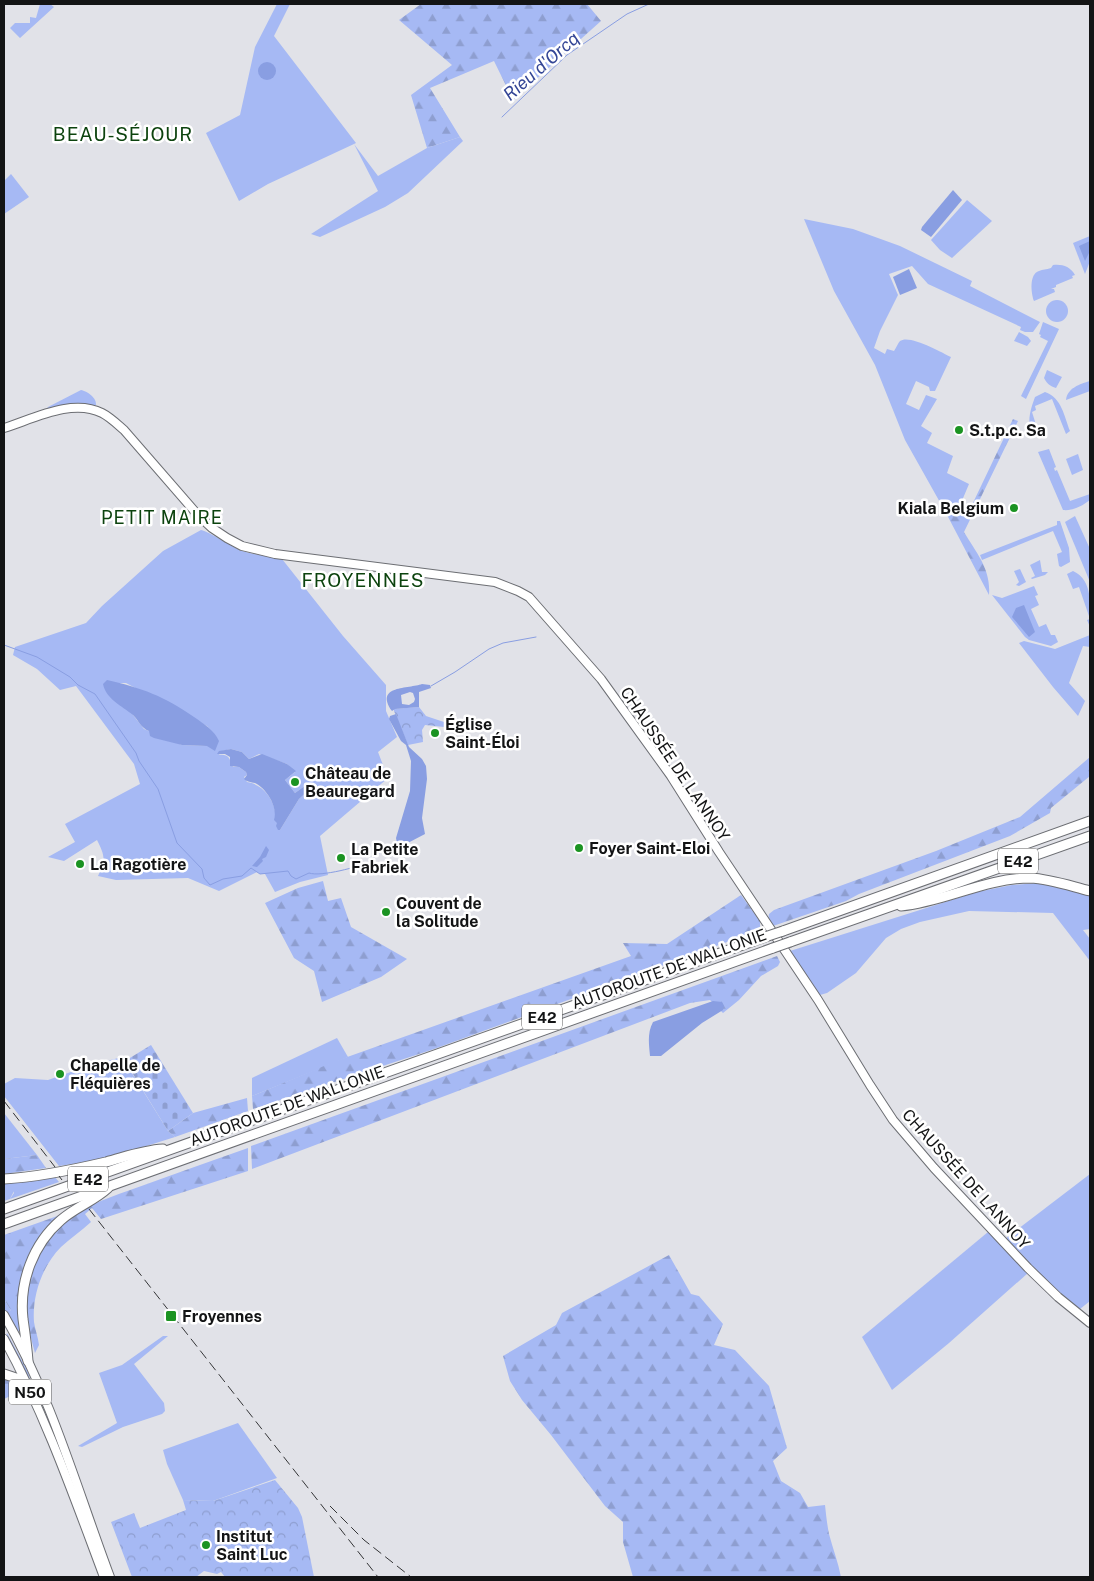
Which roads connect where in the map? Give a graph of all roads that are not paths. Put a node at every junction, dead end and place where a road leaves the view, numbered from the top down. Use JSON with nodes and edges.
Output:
{"nodes":[{"id":1,"x":4,"y":428,"type":"edge"},
{"id":2,"x":1090,"y":821,"type":"edge"},
{"id":3,"x":1090,"y":836,"type":"edge"},
{"id":4,"x":1012,"y":842,"type":"dead end"},
{"id":5,"x":996,"y":854,"type":"junction"},
{"id":6,"x":1090,"y":891,"type":"edge"},
{"id":7,"x":889,"y":907,"type":"junction"},
{"id":8,"x":173,"y":1149,"type":"junction"},
{"id":9,"x":4,"y":1179,"type":"edge"},
{"id":10,"x":110,"y":1186,"type":"junction"},
{"id":11,"x":4,"y":1209,"type":"edge"},
{"id":12,"x":4,"y":1224,"type":"edge"},
{"id":13,"x":4,"y":1315,"type":"edge"},
{"id":14,"x":1090,"y":1323,"type":"edge"},
{"id":15,"x":4,"y":1338,"type":"edge"},
{"id":16,"x":28,"y":1361,"type":"junction"},
{"id":17,"x":4,"y":1374,"type":"edge"},
{"id":18,"x":27,"y":1385,"type":"junction"},
{"id":19,"x":104,"y":1577,"type":"edge"},
{"id":20,"x":110,"y":1577,"type":"edge"}],
"edges":[{"from":1,"to":14,"type":"main road","name":"CHAUSSÉE DE LANNOY"},
{"from":2,"to":5,"type":"highway","name":"AUTOROUTE DE WALLONIE","number":"E42"},
{"from":3,"to":7,"type":"highway","name":"AUTOROUTE DE WALLONIE","number":"E42"},
{"from":4,"to":5,"type":"highway"},
{"from":5,"to":8,"type":"highway","name":"AUTOROUTE DE WALLONIE","number":"E42","bridge":true},
{"from":6,"to":7,"type":"highway"},
{"from":7,"to":10,"type":"highway","name":"AUTOROUTE DE WALLONIE","number":"E42","bridge":true},
{"from":8,"to":9,"type":"highway"},
{"from":8,"to":11,"type":"highway","name":"AUTOROUTE DE WALLONIE","number":"E42"},
{"from":10,"to":12,"type":"highway","name":"AUTOROUTE DE WALLONIE","number":"E42"},
{"from":10,"to":16,"type":"highway"},
{"from":13,"to":16,"type":"main road","number":"N50"},
{"from":15,"to":18,"type":"main road","number":"N50"},
{"from":16,"to":20,"type":"main road","number":"N50"},
{"from":17,"to":18,"type":"highway"},
{"from":18,"to":19,"type":"main road","number":"N50"}]}
